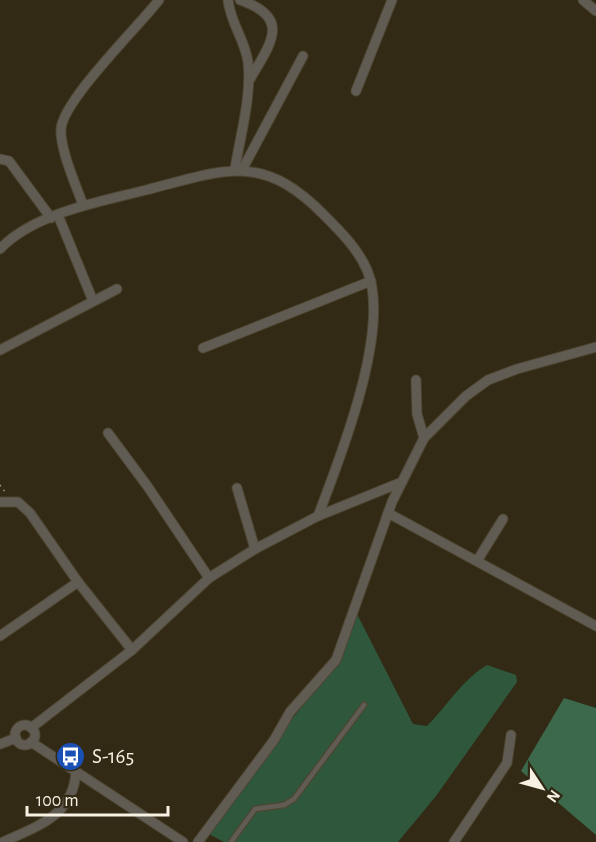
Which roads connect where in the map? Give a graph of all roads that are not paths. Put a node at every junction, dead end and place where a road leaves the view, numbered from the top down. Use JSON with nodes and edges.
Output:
{"nodes":[{"id":1,"x":159,"y":0,"type":"edge"},
{"id":2,"x":228,"y":0,"type":"edge"},
{"id":3,"x":240,"y":0,"type":"edge"},
{"id":4,"x":392,"y":0,"type":"edge"},
{"id":5,"x":583,"y":0,"type":"edge"},
{"id":6,"x":596,"y":11,"type":"edge"},
{"id":7,"x":303,"y":56,"type":"dead end"},
{"id":8,"x":248,"y":82,"type":"junction"},
{"id":9,"x":356,"y":91,"type":"dead end"},
{"id":10,"x":0,"y":159,"type":"edge"},
{"id":11,"x":239,"y":169,"type":"junction"},
{"id":12,"x":83,"y":205,"type":"junction"},
{"id":13,"x":54,"y":217,"type":"junction"},
{"id":14,"x":0,"y":249,"type":"edge"},
{"id":15,"x":371,"y":281,"type":"junction"},
{"id":16,"x":117,"y":289,"type":"dead end"},
{"id":17,"x":93,"y":302,"type":"junction"},
{"id":18,"x":203,"y":348,"type":"dead end"},
{"id":19,"x":595,"y":348,"type":"edge"},
{"id":20,"x":0,"y":350,"type":"edge"},
{"id":21,"x":416,"y":381,"type":"dead end"},
{"id":22,"x":108,"y":433,"type":"dead end"},
{"id":23,"x":424,"y":438,"type":"junction"},
{"id":24,"x":402,"y":482,"type":"junction"},
{"id":25,"x":237,"y":488,"type":"dead end"},
{"id":26,"x":0,"y":502,"type":"edge"},
{"id":27,"x":388,"y":513,"type":"junction"},
{"id":28,"x":318,"y":516,"type":"junction"},
{"id":29,"x":503,"y":519,"type":"dead end"},
{"id":30,"x":255,"y":549,"type":"junction"},
{"id":31,"x":477,"y":561,"type":"junction"},
{"id":32,"x":209,"y":578,"type":"junction"},
{"id":33,"x":78,"y":582,"type":"junction"},
{"id":34,"x":596,"y":626,"type":"edge"},
{"id":35,"x":0,"y":636,"type":"edge"},
{"id":36,"x":132,"y":650,"type":"junction"},
{"id":37,"x":364,"y":705,"type":"dead end"},
{"id":38,"x":31,"y":728,"type":"junction"},
{"id":39,"x":511,"y":735,"type":"dead end"},
{"id":40,"x":16,"y":738,"type":"junction"},
{"id":41,"x":31,"y":742,"type":"junction"},
{"id":42,"x":0,"y":744,"type":"edge"},
{"id":43,"x":76,"y":771,"type":"junction"},
{"id":44,"x":3,"y":842,"type":"edge"},
{"id":45,"x":183,"y":842,"type":"edge"},
{"id":46,"x":198,"y":842,"type":"edge"},
{"id":47,"x":231,"y":842,"type":"edge"},
{"id":48,"x":454,"y":842,"type":"edge"}],
"edges":[{"from":1,"to":12,"type":"street"},
{"from":2,"to":8,"type":"street"},
{"from":3,"to":8,"type":"street"},
{"from":4,"to":9,"type":"street"},
{"from":5,"to":6,"type":"street"},
{"from":7,"to":11,"type":"street"},
{"from":8,"to":11,"type":"street"},
{"from":10,"to":13,"type":"street"},
{"from":11,"to":12,"type":"street"},
{"from":11,"to":15,"type":"street"},
{"from":12,"to":13,"type":"street"},
{"from":13,"to":14,"type":"street"},
{"from":13,"to":17,"type":"street"},
{"from":15,"to":18,"type":"street"},
{"from":15,"to":28,"type":"street"},
{"from":16,"to":17,"type":"street"},
{"from":17,"to":20,"type":"street"},
{"from":19,"to":23,"type":"street"},
{"from":21,"to":23,"type":"street"},
{"from":22,"to":32,"type":"street"},
{"from":23,"to":24,"type":"street"},
{"from":24,"to":27,"type":"street"},
{"from":24,"to":28,"type":"street"},
{"from":25,"to":30,"type":"street"},
{"from":26,"to":33,"type":"street"},
{"from":27,"to":31,"type":"street"},
{"from":27,"to":46,"type":"street"},
{"from":28,"to":30,"type":"street"},
{"from":29,"to":31,"type":"street"},
{"from":30,"to":32,"type":"street"},
{"from":31,"to":34,"type":"street"},
{"from":32,"to":36,"type":"street"},
{"from":33,"to":35,"type":"street"},
{"from":33,"to":36,"type":"street"},
{"from":36,"to":38,"type":"street"},
{"from":37,"to":47,"type":"lane"},
{"from":38,"to":40,"type":"street"},
{"from":38,"to":41,"type":"street"},
{"from":39,"to":48,"type":"street"},
{"from":40,"to":41,"type":"street"},
{"from":40,"to":42,"type":"street"},
{"from":41,"to":43,"type":"street"},
{"from":43,"to":44,"type":"street"},
{"from":43,"to":45,"type":"street"}]}
